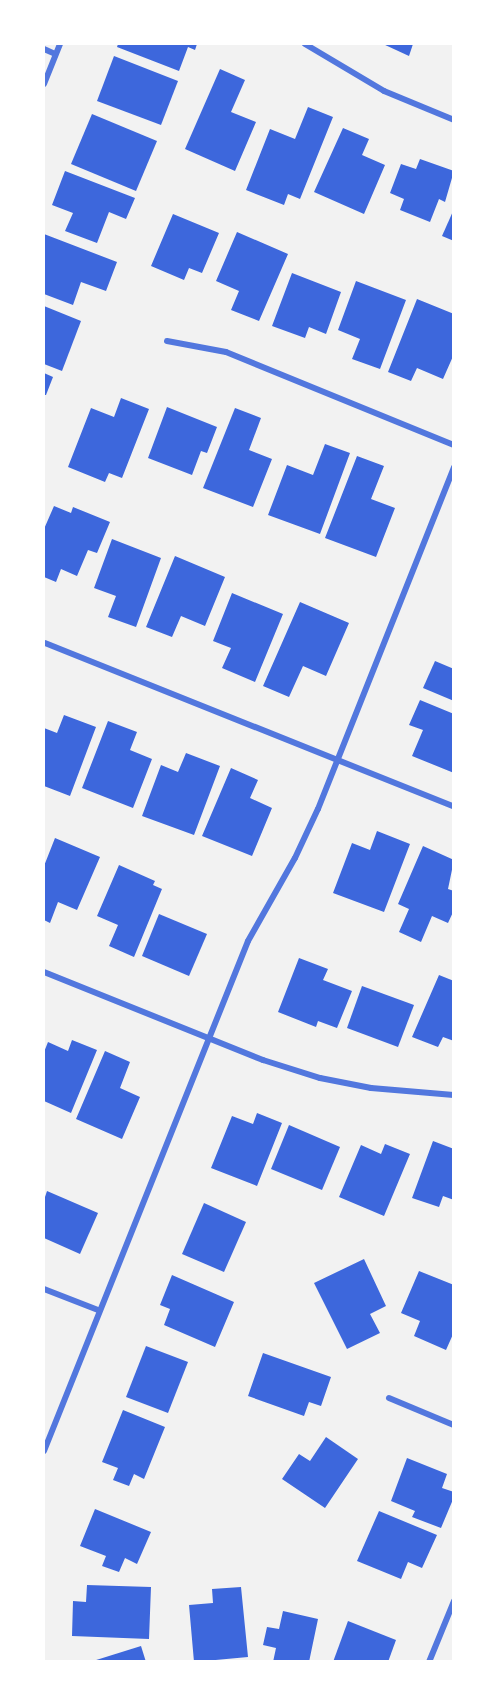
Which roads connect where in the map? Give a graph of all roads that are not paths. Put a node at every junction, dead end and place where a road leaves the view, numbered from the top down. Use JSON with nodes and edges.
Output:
{"nodes":[{"id":1,"x":60,"y":44,"type":"edge"},
{"id":2,"x":305,"y":44,"type":"edge"},
{"id":3,"x":44,"y":50,"type":"edge"},
{"id":4,"x":55,"y":54,"type":"junction"},
{"id":5,"x":44,"y":84,"type":"edge"},
{"id":6,"x":453,"y":120,"type":"edge"},
{"id":7,"x":167,"y":341,"type":"dead end"},
{"id":8,"x":453,"y":445,"type":"edge"},
{"id":9,"x":453,"y":467,"type":"edge"},
{"id":10,"x":45,"y":643,"type":"edge"},
{"id":11,"x":337,"y":761,"type":"junction"},
{"id":12,"x":453,"y":807,"type":"edge"},
{"id":13,"x":44,"y":972,"type":"edge"},
{"id":14,"x":208,"y":1038,"type":"junction"},
{"id":15,"x":453,"y":1095,"type":"edge"},
{"id":16,"x":44,"y":1289,"type":"edge"},
{"id":17,"x":98,"y":1310,"type":"junction"},
{"id":18,"x":389,"y":1398,"type":"dead end"},
{"id":19,"x":453,"y":1425,"type":"edge"},
{"id":20,"x":44,"y":1450,"type":"edge"},
{"id":21,"x":453,"y":1601,"type":"edge"},
{"id":22,"x":429,"y":1662,"type":"edge"}],
"edges":[{"from":1,"to":4,"type":"street"},
{"from":2,"to":6,"type":"street"},
{"from":3,"to":4,"type":"street"},
{"from":4,"to":5,"type":"street"},
{"from":7,"to":8,"type":"street"},
{"from":9,"to":11,"type":"street"},
{"from":10,"to":11,"type":"street"},
{"from":11,"to":12,"type":"street"},
{"from":11,"to":14,"type":"street"},
{"from":13,"to":14,"type":"street"},
{"from":14,"to":15,"type":"street"},
{"from":14,"to":17,"type":"street"},
{"from":16,"to":17,"type":"street"},
{"from":17,"to":20,"type":"street"},
{"from":18,"to":19,"type":"street"},
{"from":21,"to":22,"type":"street"}]}
